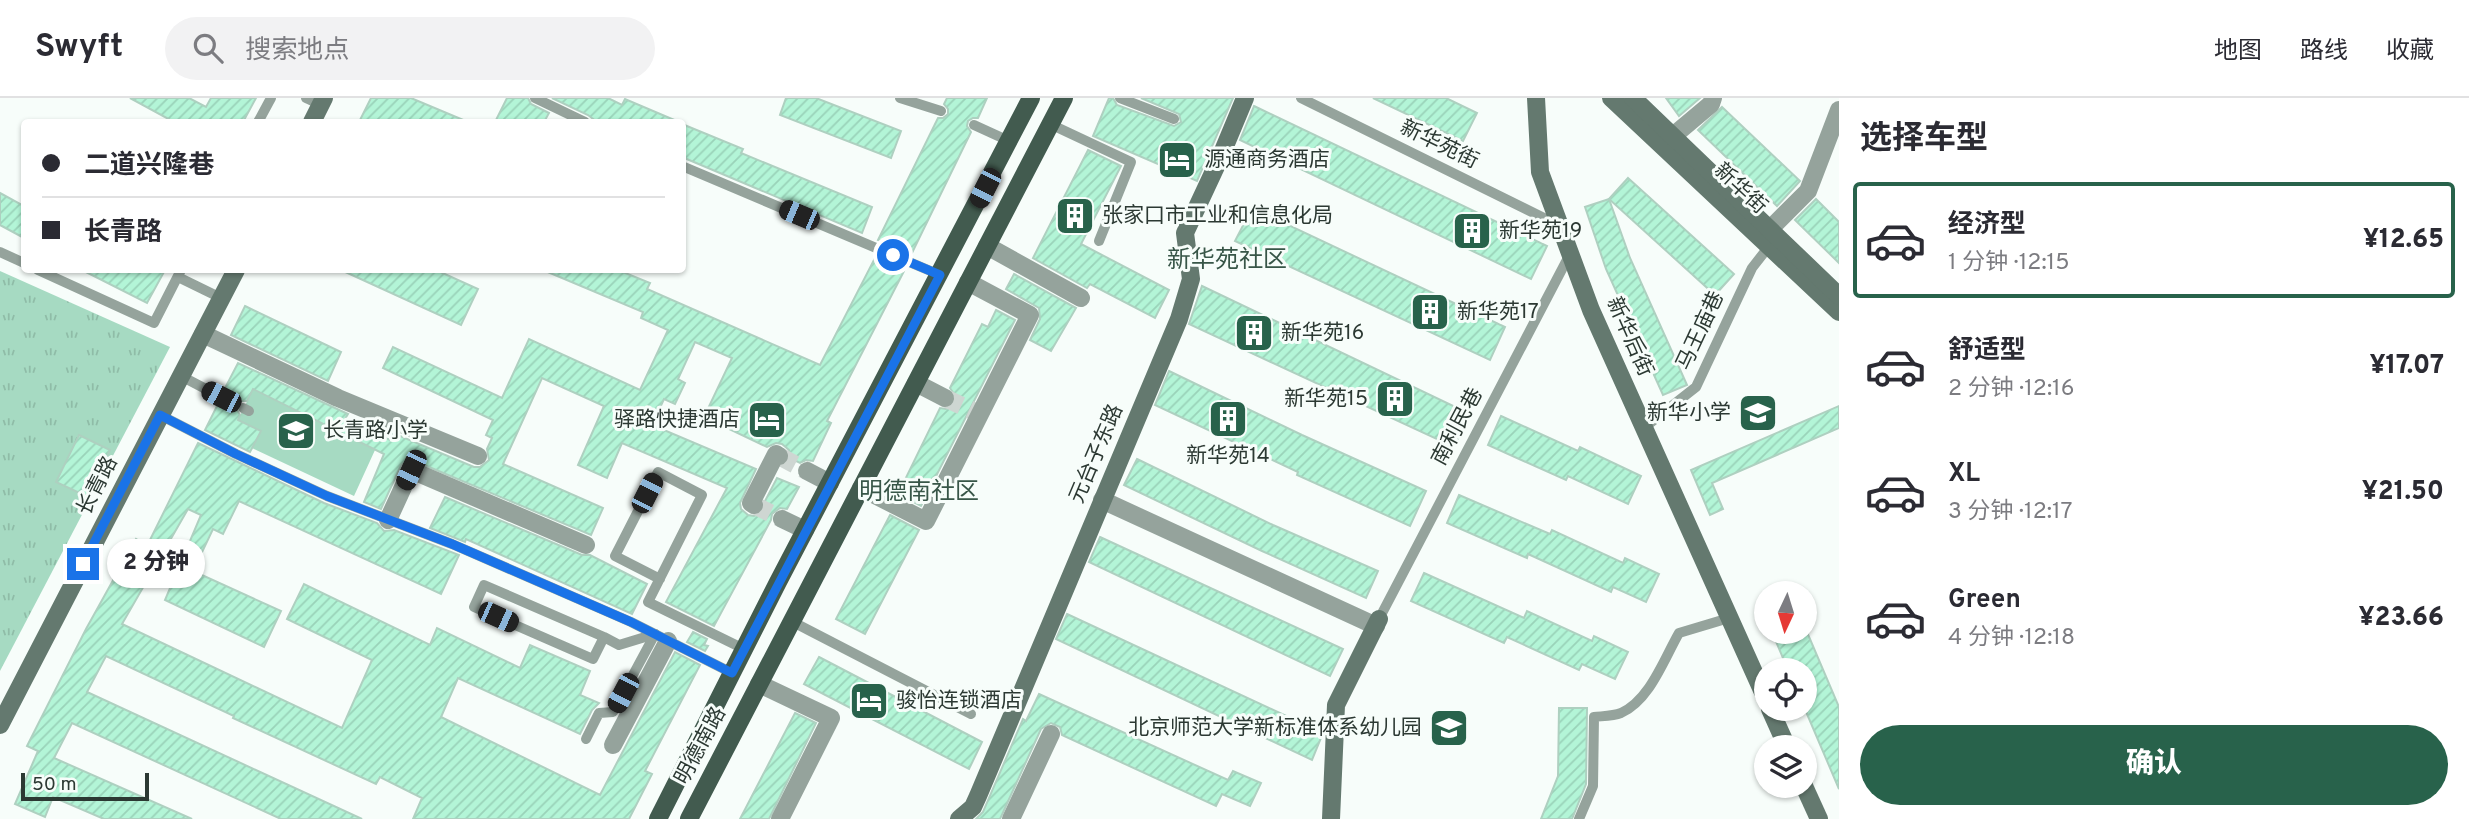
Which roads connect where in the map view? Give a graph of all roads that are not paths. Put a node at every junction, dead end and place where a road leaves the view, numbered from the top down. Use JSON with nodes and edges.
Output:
{"nodes":[{"id":1,"x":271,"y":98,"type":"edge"},
{"id":2,"x":535,"y":98,"type":"edge"},
{"id":3,"x":900,"y":98,"type":"edge"},
{"id":4,"x":1063,"y":98,"type":"edge"},
{"id":5,"x":1120,"y":98,"type":"edge"},
{"id":6,"x":1245,"y":98,"type":"edge"},
{"id":7,"x":1301,"y":98,"type":"edge"},
{"id":8,"x":1536,"y":98,"type":"edge"},
{"id":9,"x":1611,"y":98,"type":"edge"},
{"id":10,"x":1633,"y":98,"type":"edge"},
{"id":11,"x":1713,"y":98,"type":"edge"},
{"id":12,"x":317,"y":100,"type":"edge"},
{"id":13,"x":1027,"y":105,"type":"edge"},
{"id":14,"x":1839,"y":110,"type":"edge"},
{"id":15,"x":941,"y":111,"type":"dead end"},
{"id":16,"x":260,"y":119,"type":"edge"},
{"id":17,"x":313,"y":119,"type":"edge"},
{"id":18,"x":579,"y":119,"type":"edge"},
{"id":19,"x":1174,"y":119,"type":"dead end"},
{"id":20,"x":1050,"y":124,"type":"junction"},
{"id":21,"x":974,"y":125,"type":"dead end"},
{"id":22,"x":1672,"y":136,"type":"junction"},
{"id":23,"x":1009,"y":141,"type":"junction"},
{"id":24,"x":686,"y":168,"type":"edge"},
{"id":25,"x":1560,"y":226,"type":"junction"},
{"id":26,"x":1772,"y":237,"type":"junction"},
{"id":27,"x":1099,"y":241,"type":"dead end"},
{"id":28,"x":987,"y":246,"type":"junction"},
{"id":29,"x":0,"y":252,"type":"edge"},
{"id":30,"x":1571,"y":252,"type":"junction"},
{"id":31,"x":21,"y":262,"type":"edge"},
{"id":32,"x":45,"y":273,"type":"edge"},
{"id":33,"x":179,"y":273,"type":"edge"},
{"id":34,"x":234,"y":273,"type":"edge"},
{"id":35,"x":940,"y":275,"type":"junction"},
{"id":36,"x":968,"y":282,"type":"junction"},
{"id":37,"x":1839,"y":296,"type":"edge"},
{"id":38,"x":222,"y":298,"type":"junction"},
{"id":39,"x":1081,"y":298,"type":"dead end"},
{"id":40,"x":1839,"y":312,"type":"edge"},
{"id":41,"x":203,"y":334,"type":"junction"},
{"id":42,"x":181,"y":376,"type":"junction"},
{"id":43,"x":915,"y":383,"type":"junction"},
{"id":44,"x":221,"y":397,"type":"dead end"},
{"id":45,"x":946,"y":398,"type":"tunnel mouth"},
{"id":46,"x":160,"y":415,"type":"junction"},
{"id":47,"x":1645,"y":427,"type":"junction"},
{"id":48,"x":779,"y":456,"type":"dead end"},
{"id":49,"x":478,"y":457,"type":"dead end"},
{"id":50,"x":807,"y":471,"type":"tunnel mouth"},
{"id":51,"x":830,"y":483,"type":"junction"},
{"id":52,"x":861,"y":488,"type":"junction"},
{"id":53,"x":1102,"y":500,"type":"junction"},
{"id":54,"x":754,"y":505,"type":"dead end"},
{"id":55,"x":782,"y":519,"type":"tunnel mouth"},
{"id":56,"x":388,"y":520,"type":"junction"},
{"id":57,"x":805,"y":530,"type":"junction"},
{"id":58,"x":586,"y":545,"type":"dead end"},
{"id":59,"x":660,"y":579,"type":"junction"},
{"id":60,"x":1729,"y":618,"type":"junction"},
{"id":61,"x":792,"y":621,"type":"junction"},
{"id":62,"x":1378,"y":623,"type":"junction"},
{"id":63,"x":662,"y":637,"type":"junction"},
{"id":64,"x":604,"y":638,"type":"junction"},
{"id":65,"x":744,"y":649,"type":"junction"},
{"id":66,"x":732,"y":673,"type":"junction"},
{"id":67,"x":1754,"y":673,"type":"edge"},
{"id":68,"x":759,"y":684,"type":"junction"},
{"id":69,"x":971,"y":714,"type":"dead end"},
{"id":70,"x":0,"y":724,"type":"edge"},
{"id":71,"x":1051,"y":734,"type":"dead end"},
{"id":72,"x":586,"y":739,"type":"dead end"},
{"id":73,"x":613,"y":745,"type":"dead end"},
{"id":74,"x":1809,"y":798,"type":"edge"},
{"id":75,"x":964,"y":818,"type":"edge"},
{"id":76,"x":658,"y":819,"type":"edge"},
{"id":77,"x":689,"y":819,"type":"edge"},
{"id":78,"x":780,"y":819,"type":"edge"},
{"id":79,"x":1011,"y":819,"type":"edge"},
{"id":80,"x":1331,"y":819,"type":"edge"},
{"id":81,"x":1579,"y":819,"type":"edge"},
{"id":82,"x":1819,"y":819,"type":"edge"}],
"edges":[{"from":1,"to":16,"type":"lane"},
{"from":2,"to":18,"type":"lane"},
{"from":3,"to":15,"type":"lane"},
{"from":4,"to":20,"type":"main road","name":"明德南路"},
{"from":5,"to":19,"type":"lane"},
{"from":6,"to":53,"type":"street","name":"元台子东路"},
{"from":7,"to":25,"type":"lane","name":"新华苑街"},
{"from":8,"to":25,"type":"street","name":"新华后街"},
{"from":9,"to":26,"type":"street","name":"新华街"},
{"from":10,"to":22,"type":"street","name":"新华街"},
{"from":11,"to":22,"type":"street"},
{"from":12,"to":17,"type":"street"},
{"from":13,"to":20,"type":"main road"},
{"from":13,"to":23,"type":"main road","name":"明德南路"},
{"from":14,"to":26,"type":"street"},
{"from":20,"to":27,"type":"lane"},
{"from":20,"to":28,"type":"main road","name":"明德南路"},
{"from":21,"to":23,"type":"lane"},
{"from":22,"to":26,"type":"street","name":"新华街"},
{"from":23,"to":35,"type":"main road","name":"明德南路"},
{"from":24,"to":35,"type":"lane"},
{"from":25,"to":30,"type":"street","name":"新华后街"},
{"from":26,"to":37,"type":"street","name":"新华街"},
{"from":26,"to":40,"type":"street","name":"新华街"},
{"from":26,"to":47,"type":"lane","name":"马王庙巷"},
{"from":28,"to":36,"type":"main road","name":"明德南路"},
{"from":28,"to":39,"type":"street"},
{"from":29,"to":31,"type":"lane"},
{"from":30,"to":47,"type":"street","name":"新华后街"},
{"from":30,"to":62,"type":"lane","name":"南利民巷"},
{"from":32,"to":33,"type":"lane"},
{"from":33,"to":38,"type":"lane"},
{"from":34,"to":38,"type":"street","name":"长青路"},
{"from":35,"to":51,"type":"main road","name":"明德南路"},
{"from":36,"to":43,"type":"main road","name":"明德南路"},
{"from":36,"to":52,"type":"street"},
{"from":38,"to":41,"type":"street","name":"长青路"},
{"from":41,"to":42,"type":"street","name":"长青路"},
{"from":41,"to":49,"type":"street"},
{"from":42,"to":44,"type":"lane"},
{"from":42,"to":46,"type":"street","name":"长青路"},
{"from":43,"to":45,"type":"street"},
{"from":43,"to":52,"type":"main road","name":"明德南路"},
{"from":46,"to":56,"type":"lane"},
{"from":46,"to":70,"type":"street","name":"长青路"},
{"from":47,"to":60,"type":"street","name":"新华后街"},
{"from":48,"to":54,"type":"street"},
{"from":50,"to":51,"type":"street"},
{"from":51,"to":57,"type":"main road","name":"明德南路"},
{"from":52,"to":61,"type":"main road","name":"明德南路"},
{"from":53,"to":62,"type":"street"},
{"from":53,"to":75,"type":"street","name":"元台子东路"},
{"from":55,"to":57,"type":"street"},
{"from":56,"to":58,"type":"street"},
{"from":56,"to":63,"type":"lane"},
{"from":57,"to":65,"type":"main road","name":"明德南路"},
{"from":59,"to":59,"type":"lane"},
{"from":59,"to":65,"type":"lane"},
{"from":60,"to":67,"type":"street","name":"新华后街"},
{"from":60,"to":81,"type":"lane"},
{"from":61,"to":68,"type":"main road","name":"明德南路"},
{"from":61,"to":69,"type":"lane"},
{"from":62,"to":80,"type":"street"},
{"from":63,"to":64,"type":"lane"},
{"from":63,"to":66,"type":"lane"},
{"from":63,"to":72,"type":"lane"},
{"from":63,"to":73,"type":"street"},
{"from":64,"to":64,"type":"lane"},
{"from":65,"to":66,"type":"main road","name":"明德南路"},
{"from":66,"to":76,"type":"main road","name":"明德南路"},
{"from":68,"to":77,"type":"main road","name":"明德南路"},
{"from":68,"to":78,"type":"street"},
{"from":71,"to":79,"type":"street"},
{"from":74,"to":82,"type":"street"}]}
